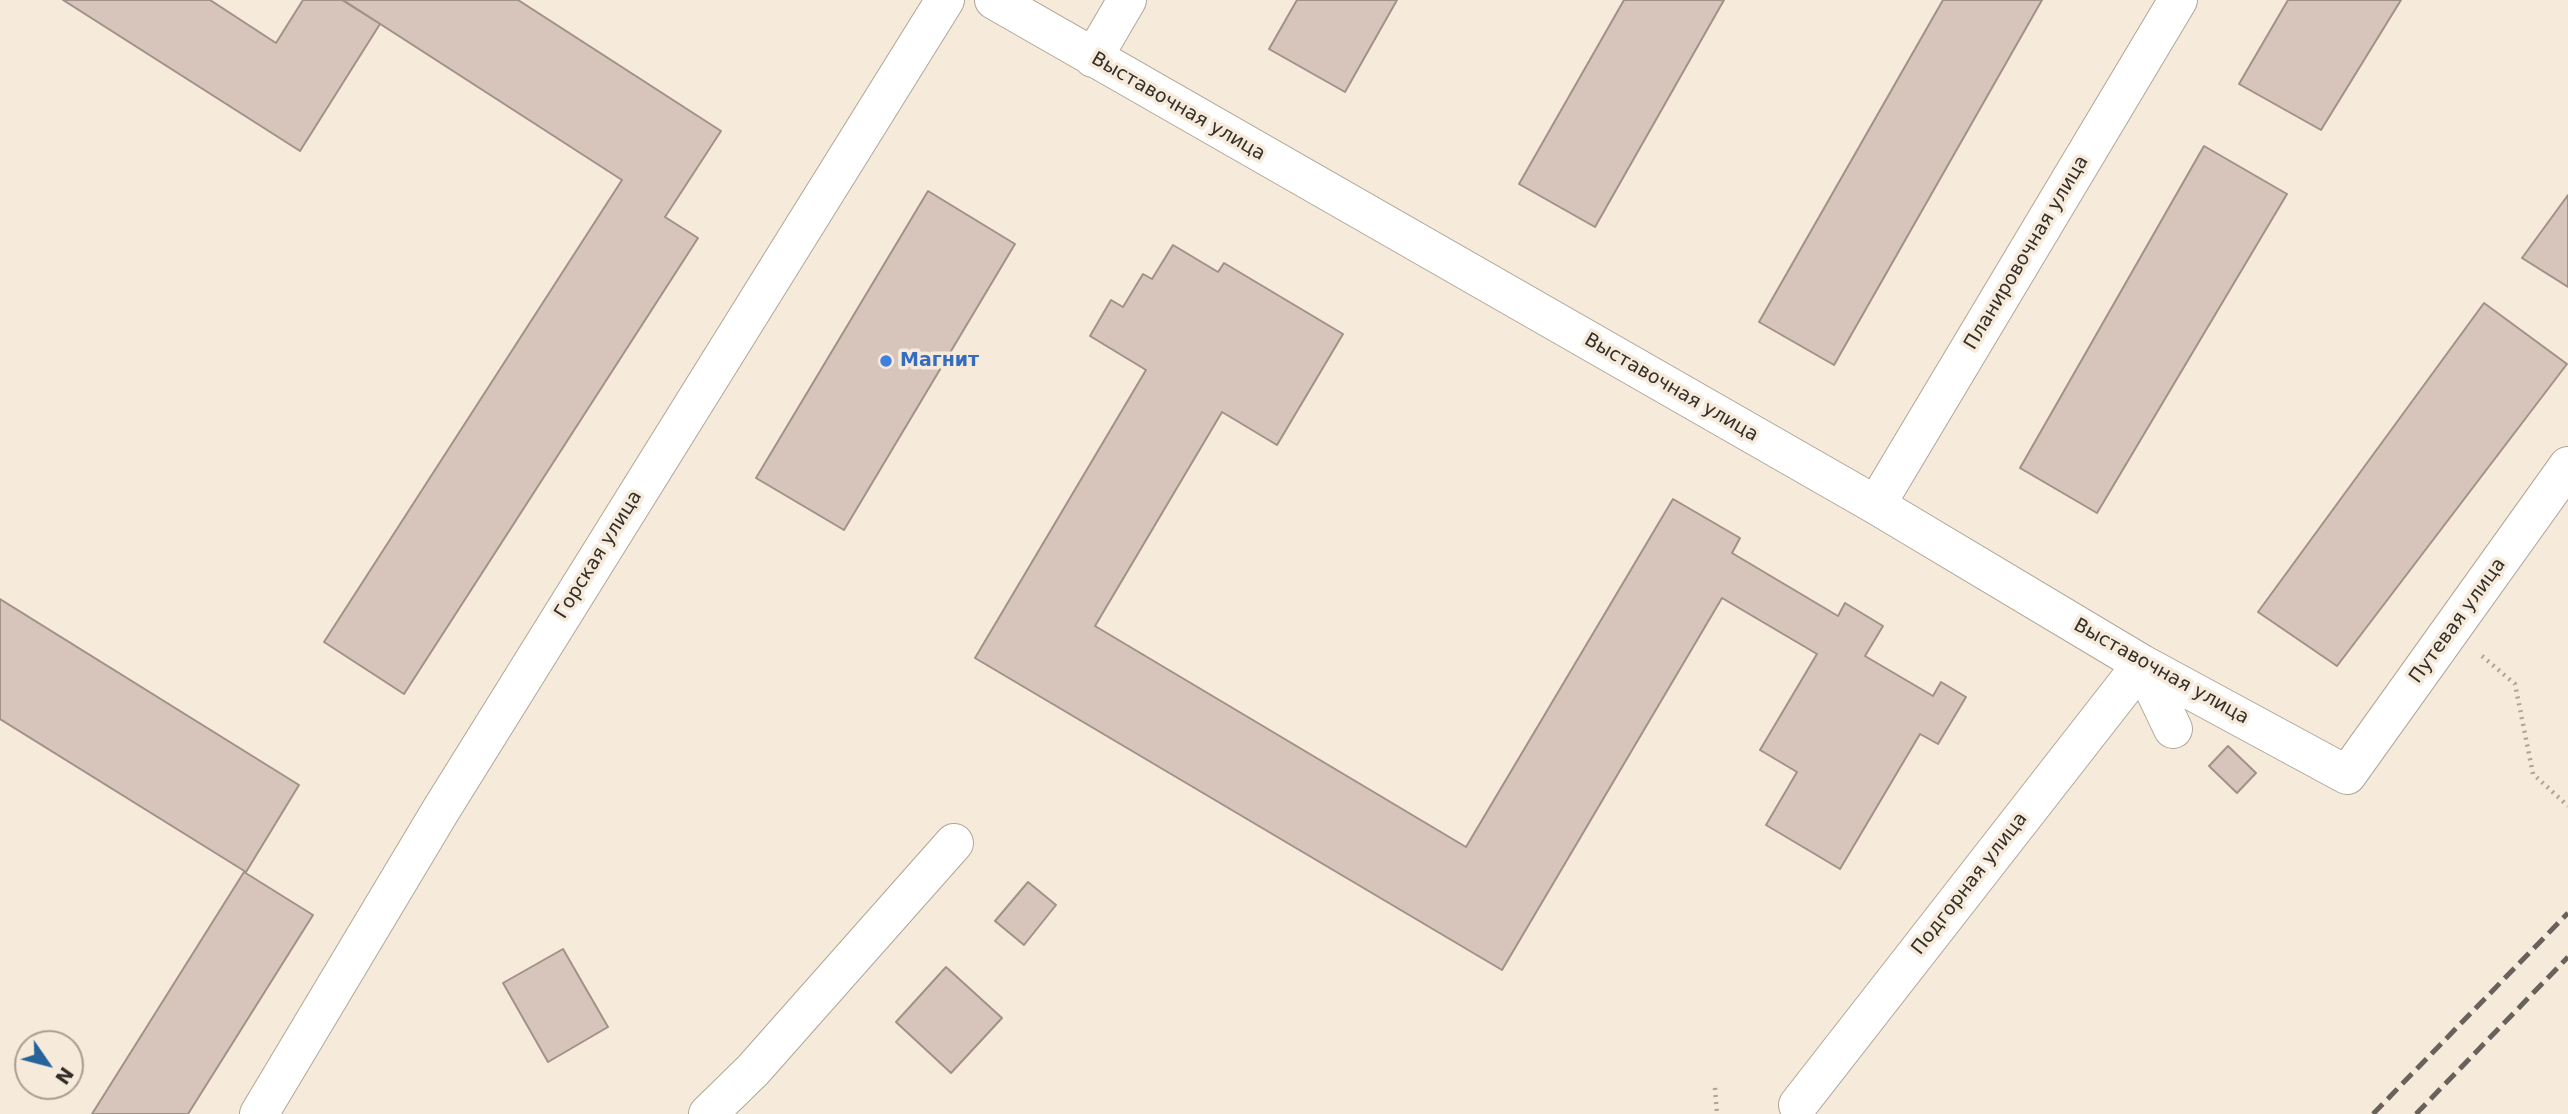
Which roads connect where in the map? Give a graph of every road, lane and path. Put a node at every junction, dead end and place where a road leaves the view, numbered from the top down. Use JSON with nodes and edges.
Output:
{"nodes":[{"id":1,"x":946,"y":0,"type":"edge"},
{"id":2,"x":994,"y":0,"type":"edge"},
{"id":3,"x":1127,"y":0,"type":"edge"},
{"id":4,"x":2178,"y":0,"type":"edge"},
{"id":5,"x":1093,"y":58,"type":"junction"},
{"id":6,"x":2568,"y":466,"type":"edge"},
{"id":7,"x":1876,"y":505,"type":"junction"},
{"id":8,"x":2452,"y":630,"type":"junction"},
{"id":9,"x":2142,"y":664,"type":"junction"},
{"id":10,"x":2173,"y":729,"type":"dead end"},
{"id":11,"x":2347,"y":775,"type":"joint"},
{"id":12,"x":2568,"y":806,"type":"edge"},
{"id":13,"x":954,"y":844,"type":"dead end"},
{"id":14,"x":1715,"y":1087,"type":"dead end"},
{"id":15,"x":1798,"y":1105,"type":"dead end"},
{"id":16,"x":259,"y":1114,"type":"edge"},
{"id":17,"x":708,"y":1114,"type":"edge"},
{"id":18,"x":1717,"y":1114,"type":"edge"}],
"edges":[{"from":1,"to":16,"type":"street","name":"Горская улица"},
{"from":2,"to":5,"type":"street","name":"Выставочная улица"},
{"from":3,"to":5,"type":"street"},
{"from":4,"to":7,"type":"street","name":"Планировочная улица"},
{"from":5,"to":7,"type":"street","name":"Выставочная улица"},
{"from":6,"to":8,"type":"street","name":"Путевая улица"},
{"from":7,"to":9,"type":"street","name":"Выставочная улица"},
{"from":8,"to":11,"type":"street","name":"Путевая улица"},
{"from":8,"to":12,"type":"path"},
{"from":9,"to":10,"type":"street"},
{"from":9,"to":11,"type":"street","name":"Выставочная улица"},
{"from":9,"to":15,"type":"street","name":"Подгорная улица"},
{"from":13,"to":17,"type":"street"},
{"from":14,"to":18,"type":"path"}]}
